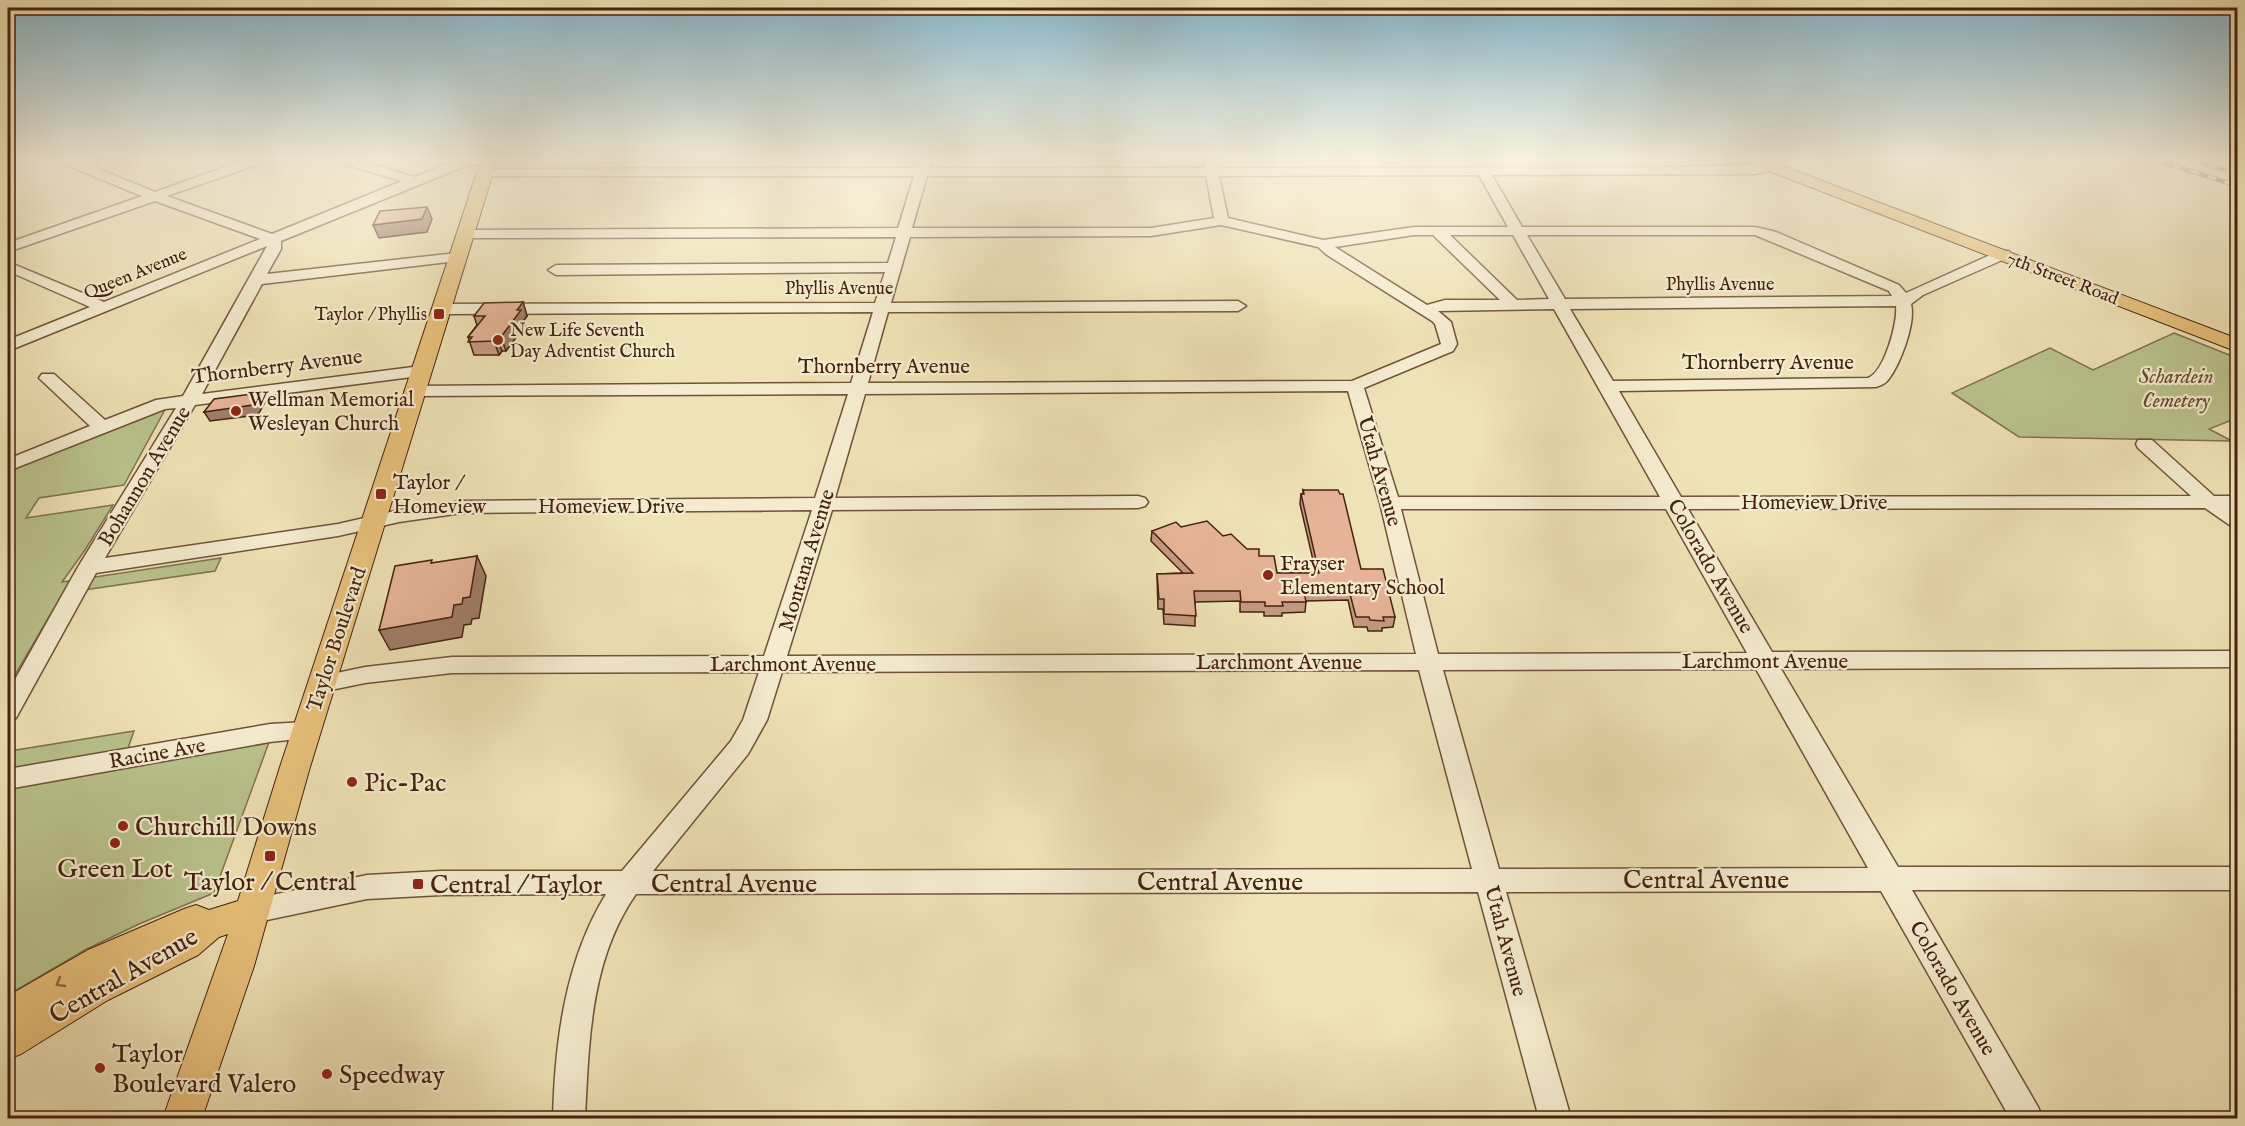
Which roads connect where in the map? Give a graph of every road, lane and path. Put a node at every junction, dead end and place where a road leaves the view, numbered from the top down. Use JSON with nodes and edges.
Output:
{"nodes":[{"id":1,"x":108,"y":213,"type":"edge"},
{"id":2,"x":198,"y":213,"type":"edge"},
{"id":3,"x":338,"y":213,"type":"edge"},
{"id":4,"x":471,"y":213,"type":"edge"},
{"id":5,"x":909,"y":213,"type":"edge"},
{"id":6,"x":1222,"y":213,"type":"edge"},
{"id":7,"x":1508,"y":213,"type":"edge"},
{"id":8,"x":1891,"y":213,"type":"edge"},
{"id":9,"x":1221,"y":221,"type":"junction"},
{"id":10,"x":1518,"y":230,"type":"junction"},
{"id":11,"x":1437,"y":231,"type":"junction"},
{"id":12,"x":903,"y":233,"type":"junction"},
{"id":13,"x":465,"y":234,"type":"junction"},
{"id":14,"x":271,"y":240,"type":"junction"},
{"id":15,"x":1323,"y":244,"type":"junction"},
{"id":16,"x":8,"y":248,"type":"edge"},
{"id":17,"x":2004,"y":255,"type":"junction"},
{"id":18,"x":457,"y":257,"type":"junction"},
{"id":19,"x":8,"y":267,"type":"edge"},
{"id":20,"x":893,"y":267,"type":"junction"},
{"id":21,"x":556,"y":270,"type":"dead end"},
{"id":22,"x":256,"y":280,"type":"junction"},
{"id":23,"x":1905,"y":302,"type":"junction"},
{"id":24,"x":1514,"y":304,"type":"junction"},
{"id":25,"x":1560,"y":304,"type":"junction"},
{"id":26,"x":1238,"y":306,"type":"dead end"},
{"id":27,"x":103,"y":307,"type":"junction"},
{"id":28,"x":881,"y":307,"type":"junction"},
{"id":29,"x":440,"y":309,"type":"junction"},
{"id":30,"x":1425,"y":310,"type":"junction"},
{"id":31,"x":8,"y":346,"type":"edge"},
{"id":32,"x":2238,"y":346,"type":"edge"},
{"id":33,"x":421,"y":371,"type":"junction"},
{"id":34,"x":48,"y":378,"type":"dead end"},
{"id":35,"x":1354,"y":386,"type":"junction"},
{"id":36,"x":1608,"y":386,"type":"junction"},
{"id":37,"x":857,"y":388,"type":"junction"},
{"id":38,"x":414,"y":391,"type":"junction"},
{"id":39,"x":190,"y":399,"type":"junction"},
{"id":40,"x":103,"y":428,"type":"junction"},
{"id":41,"x":2145,"y":444,"type":"dead end"},
{"id":42,"x":8,"y":465,"type":"edge"},
{"id":43,"x":1138,"y":502,"type":"dead end"},
{"id":44,"x":2209,"y":502,"type":"junction"},
{"id":45,"x":2238,"y":502,"type":"edge"},
{"id":46,"x":1390,"y":503,"type":"junction"},
{"id":47,"x":1675,"y":503,"type":"junction"},
{"id":48,"x":823,"y":506,"type":"junction"},
{"id":49,"x":372,"y":522,"type":"junction"},
{"id":50,"x":2238,"y":522,"type":"edge"},
{"id":51,"x":89,"y":567,"type":"junction"},
{"id":52,"x":2238,"y":659,"type":"edge"},
{"id":53,"x":1429,"y":661,"type":"junction"},
{"id":54,"x":1766,"y":661,"type":"junction"},
{"id":55,"x":775,"y":664,"type":"junction"},
{"id":56,"x":321,"y":684,"type":"junction"},
{"id":57,"x":8,"y":712,"type":"edge"},
{"id":58,"x":306,"y":731,"type":"junction"},
{"id":59,"x":8,"y":779,"type":"edge"},
{"id":60,"x":2238,"y":878,"type":"edge"},
{"id":61,"x":1490,"y":879,"type":"junction"},
{"id":62,"x":1891,"y":879,"type":"junction"},
{"id":63,"x":629,"y":883,"type":"junction"},
{"id":64,"x":253,"y":911,"type":"junction"},
{"id":65,"x":207,"y":926,"type":"junction"},
{"id":66,"x":8,"y":1015,"type":"edge"},
{"id":67,"x":8,"y":1042,"type":"edge"},
{"id":68,"x":183,"y":1119,"type":"edge"},
{"id":69,"x":569,"y":1119,"type":"edge"},
{"id":70,"x":1555,"y":1119,"type":"edge"},
{"id":71,"x":2027,"y":1119,"type":"edge"}],
"edges":[{"from":1,"to":16,"type":"street"},
{"from":2,"to":14,"type":"street"},
{"from":3,"to":14,"type":"street","name":"Queen Avenue"},
{"from":4,"to":13,"type":"main road","name":"Taylor Boulevard"},
{"from":5,"to":12,"type":"street","name":"Montana Avenue"},
{"from":6,"to":9,"type":"street"},
{"from":7,"to":10,"type":"street","name":"Colorado Avenue"},
{"from":8,"to":17,"type":"main road","name":"7th Street Road"},
{"from":9,"to":12,"type":"street"},
{"from":9,"to":15,"type":"street"},
{"from":10,"to":11,"type":"street"},
{"from":10,"to":23,"type":"street"},
{"from":10,"to":25,"type":"street","name":"Colorado Avenue"},
{"from":11,"to":15,"type":"street"},
{"from":11,"to":24,"type":"street"},
{"from":12,"to":13,"type":"street"},
{"from":12,"to":20,"type":"street","name":"Montana Avenue"},
{"from":13,"to":18,"type":"main road","name":"Taylor Boulevard"},
{"from":14,"to":22,"type":"street","name":"Bohannon Avenue"},
{"from":14,"to":27,"type":"street","name":"Queen Avenue"},
{"from":15,"to":30,"type":"street"},
{"from":17,"to":23,"type":"street"},
{"from":17,"to":32,"type":"main road","name":"7th Street Road"},
{"from":18,"to":22,"type":"street"},
{"from":18,"to":29,"type":"main road","name":"Taylor Boulevard"},
{"from":19,"to":27,"type":"street"},
{"from":20,"to":21,"type":"street"},
{"from":20,"to":28,"type":"street","name":"Montana Avenue"},
{"from":22,"to":39,"type":"street","name":"Bohannon Avenue"},
{"from":23,"to":25,"type":"street","name":"Phyllis Avenue"},
{"from":23,"to":36,"type":"street","name":"Thornberry Avenue"},
{"from":24,"to":25,"type":"street","name":"Phyllis Avenue"},
{"from":24,"to":30,"type":"street","name":"Phyllis Avenue"},
{"from":25,"to":36,"type":"street","name":"Colorado Avenue"},
{"from":26,"to":28,"type":"street","name":"Phyllis Avenue"},
{"from":27,"to":31,"type":"street","name":"Queen Avenue"},
{"from":28,"to":29,"type":"street","name":"Phyllis Avenue"},
{"from":28,"to":37,"type":"street","name":"Montana Avenue"},
{"from":29,"to":33,"type":"main road","name":"Taylor Boulevard"},
{"from":30,"to":35,"type":"street"},
{"from":33,"to":38,"type":"main road","name":"Taylor Boulevard"},
{"from":33,"to":39,"type":"street","name":"Thornberry Avenue"},
{"from":34,"to":40,"type":"street"},
{"from":35,"to":37,"type":"street","name":"Thornberry Avenue"},
{"from":35,"to":46,"type":"street","name":"Utah Avenue"},
{"from":36,"to":47,"type":"street","name":"Colorado Avenue"},
{"from":37,"to":38,"type":"street","name":"Thornberry Avenue"},
{"from":37,"to":48,"type":"street","name":"Montana Avenue"},
{"from":38,"to":49,"type":"main road","name":"Taylor Boulevard"},
{"from":39,"to":40,"type":"street","name":"Thornberry Avenue"},
{"from":39,"to":51,"type":"street","name":"Bohannon Avenue"},
{"from":40,"to":42,"type":"street","name":"Thornberry Avenue"},
{"from":41,"to":44,"type":"street"},
{"from":43,"to":48,"type":"street","name":"Homeview Drive"},
{"from":44,"to":45,"type":"street","name":"Homeview Drive"},
{"from":44,"to":47,"type":"street","name":"Homeview Drive"},
{"from":44,"to":50,"type":"street"},
{"from":46,"to":47,"type":"street","name":"Homeview Drive"},
{"from":46,"to":53,"type":"street","name":"Utah Avenue"},
{"from":47,"to":54,"type":"street","name":"Colorado Avenue"},
{"from":48,"to":49,"type":"street","name":"Homeview Drive"},
{"from":48,"to":55,"type":"street","name":"Montana Avenue"},
{"from":49,"to":51,"type":"street","name":"Homeview Drive"},
{"from":49,"to":56,"type":"main road","name":"Taylor Boulevard"},
{"from":51,"to":57,"type":"street","name":"Bohannon Avenue"},
{"from":52,"to":54,"type":"street","name":"Larchmont Avenue"},
{"from":53,"to":54,"type":"street","name":"Larchmont Avenue"},
{"from":53,"to":55,"type":"street","name":"Larchmont Avenue"},
{"from":53,"to":61,"type":"street","name":"Utah Avenue"},
{"from":54,"to":62,"type":"street","name":"Colorado Avenue"},
{"from":55,"to":56,"type":"street","name":"Larchmont Avenue"},
{"from":55,"to":63,"type":"street","name":"Montana Avenue"},
{"from":56,"to":58,"type":"main road","name":"Taylor Boulevard"},
{"from":58,"to":59,"type":"street","name":"Racine Ave"},
{"from":58,"to":64,"type":"main road","name":"Taylor Boulevard"},
{"from":60,"to":62,"type":"street","name":"Central Avenue"},
{"from":61,"to":62,"type":"street","name":"Central Avenue"},
{"from":61,"to":63,"type":"street","name":"Central Avenue"},
{"from":61,"to":70,"type":"street","name":"Utah Avenue"},
{"from":62,"to":71,"type":"street","name":"Colorado Avenue"},
{"from":63,"to":64,"type":"street","name":"Central Avenue"},
{"from":63,"to":69,"type":"street","name":"Montana Avenue"},
{"from":64,"to":65,"type":"main road","name":"Central Avenue"},
{"from":64,"to":68,"type":"main road","name":"Taylor Boulevard"},
{"from":65,"to":66,"type":"main road","name":"Central Avenue","one_way":true},
{"from":65,"to":67,"type":"main road","name":"Central Avenue"}]}
